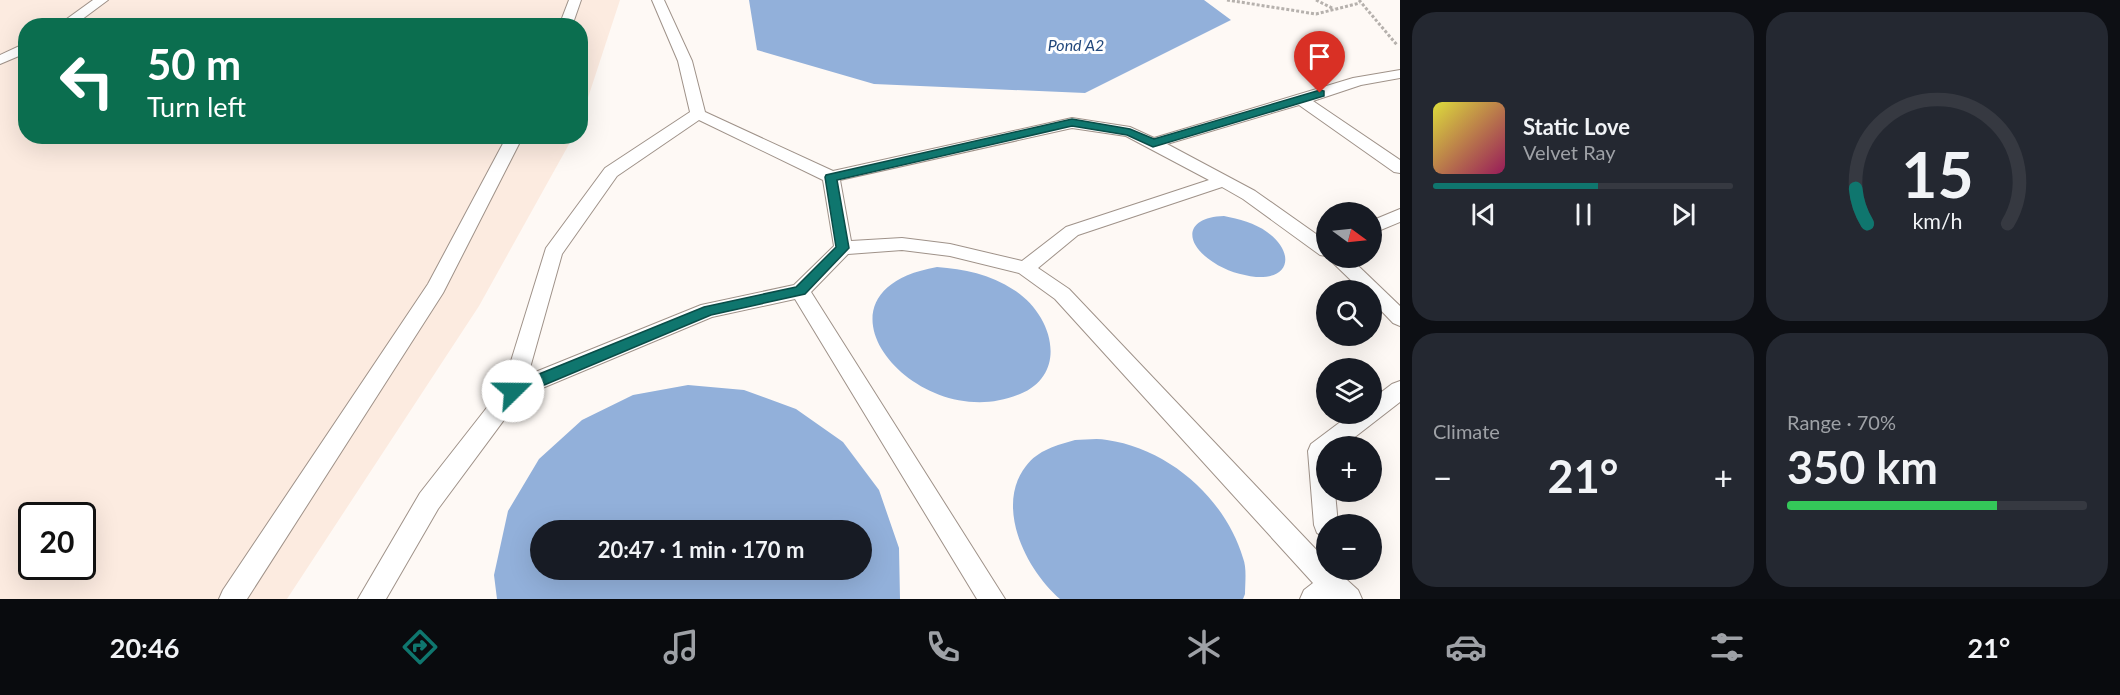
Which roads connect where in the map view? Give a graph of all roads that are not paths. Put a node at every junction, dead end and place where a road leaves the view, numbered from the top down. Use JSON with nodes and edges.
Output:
{"nodes":[{"id":1,"x":102,"y":0,"type":"edge"},
{"id":2,"x":575,"y":0,"type":"edge"},
{"id":3,"x":658,"y":0,"type":"edge"},
{"id":4,"x":75,"y":18,"type":"edge"},
{"id":5,"x":568,"y":18,"type":"edge"},
{"id":6,"x":18,"y":51,"type":"edge"},
{"id":7,"x":0,"y":60,"type":"edge"},
{"id":8,"x":1400,"y":74,"type":"edge"},
{"id":9,"x":1301,"y":100,"type":"junction"},
{"id":10,"x":698,"y":114,"type":"junction"},
{"id":11,"x":1153,"y":143,"type":"junction"},
{"id":12,"x":511,"y":144,"type":"edge"},
{"id":13,"x":1400,"y":168,"type":"edge"},
{"id":14,"x":831,"y":177,"type":"junction"},
{"id":15,"x":1224,"y":181,"type":"junction"},
{"id":16,"x":1400,"y":215,"type":"edge"},
{"id":17,"x":1382,"y":223,"type":"edge"},
{"id":18,"x":1316,"y":242,"type":"edge"},
{"id":19,"x":843,"y":248,"type":"junction"},
{"id":20,"x":1025,"y":268,"type":"junction"},
{"id":21,"x":1351,"y":268,"type":"edge"},
{"id":22,"x":800,"y":291,"type":"junction"},
{"id":23,"x":1400,"y":318,"type":"edge"},
{"id":24,"x":1400,"y":390,"type":"edge"},
{"id":25,"x":513,"y":391,"type":"junction"},
{"id":26,"x":1382,"y":404,"type":"edge"},
{"id":27,"x":1355,"y":424,"type":"edge"},
{"id":28,"x":1325,"y":514,"type":"edge"},
{"id":29,"x":1331,"y":588,"type":"edge"},
{"id":30,"x":232,"y":599,"type":"edge"},
{"id":31,"x":371,"y":599,"type":"edge"},
{"id":32,"x":992,"y":599,"type":"edge"}],
"edges":[{"from":1,"to":4,"type":"lane"},
{"from":2,"to":5,"type":"lane"},
{"from":3,"to":10,"type":"lane"},
{"from":6,"to":7,"type":"lane"},
{"from":8,"to":9,"type":"lane"},
{"from":9,"to":11,"type":"lane"},
{"from":9,"to":13,"type":"lane"},
{"from":10,"to":14,"type":"lane"},
{"from":10,"to":25,"type":"lane"},
{"from":11,"to":14,"type":"lane"},
{"from":11,"to":15,"type":"lane"},
{"from":12,"to":30,"type":"lane"},
{"from":14,"to":19,"type":"lane"},
{"from":15,"to":18,"type":"lane"},
{"from":15,"to":20,"type":"lane"},
{"from":16,"to":17,"type":"lane"},
{"from":19,"to":20,"type":"lane"},
{"from":19,"to":22,"type":"lane"},
{"from":20,"to":29,"type":"lane"},
{"from":21,"to":23,"type":"lane"},
{"from":22,"to":25,"type":"lane"},
{"from":22,"to":32,"type":"lane"},
{"from":24,"to":26,"type":"lane"},
{"from":25,"to":31,"type":"lane"},
{"from":27,"to":28,"type":"lane"}]}
